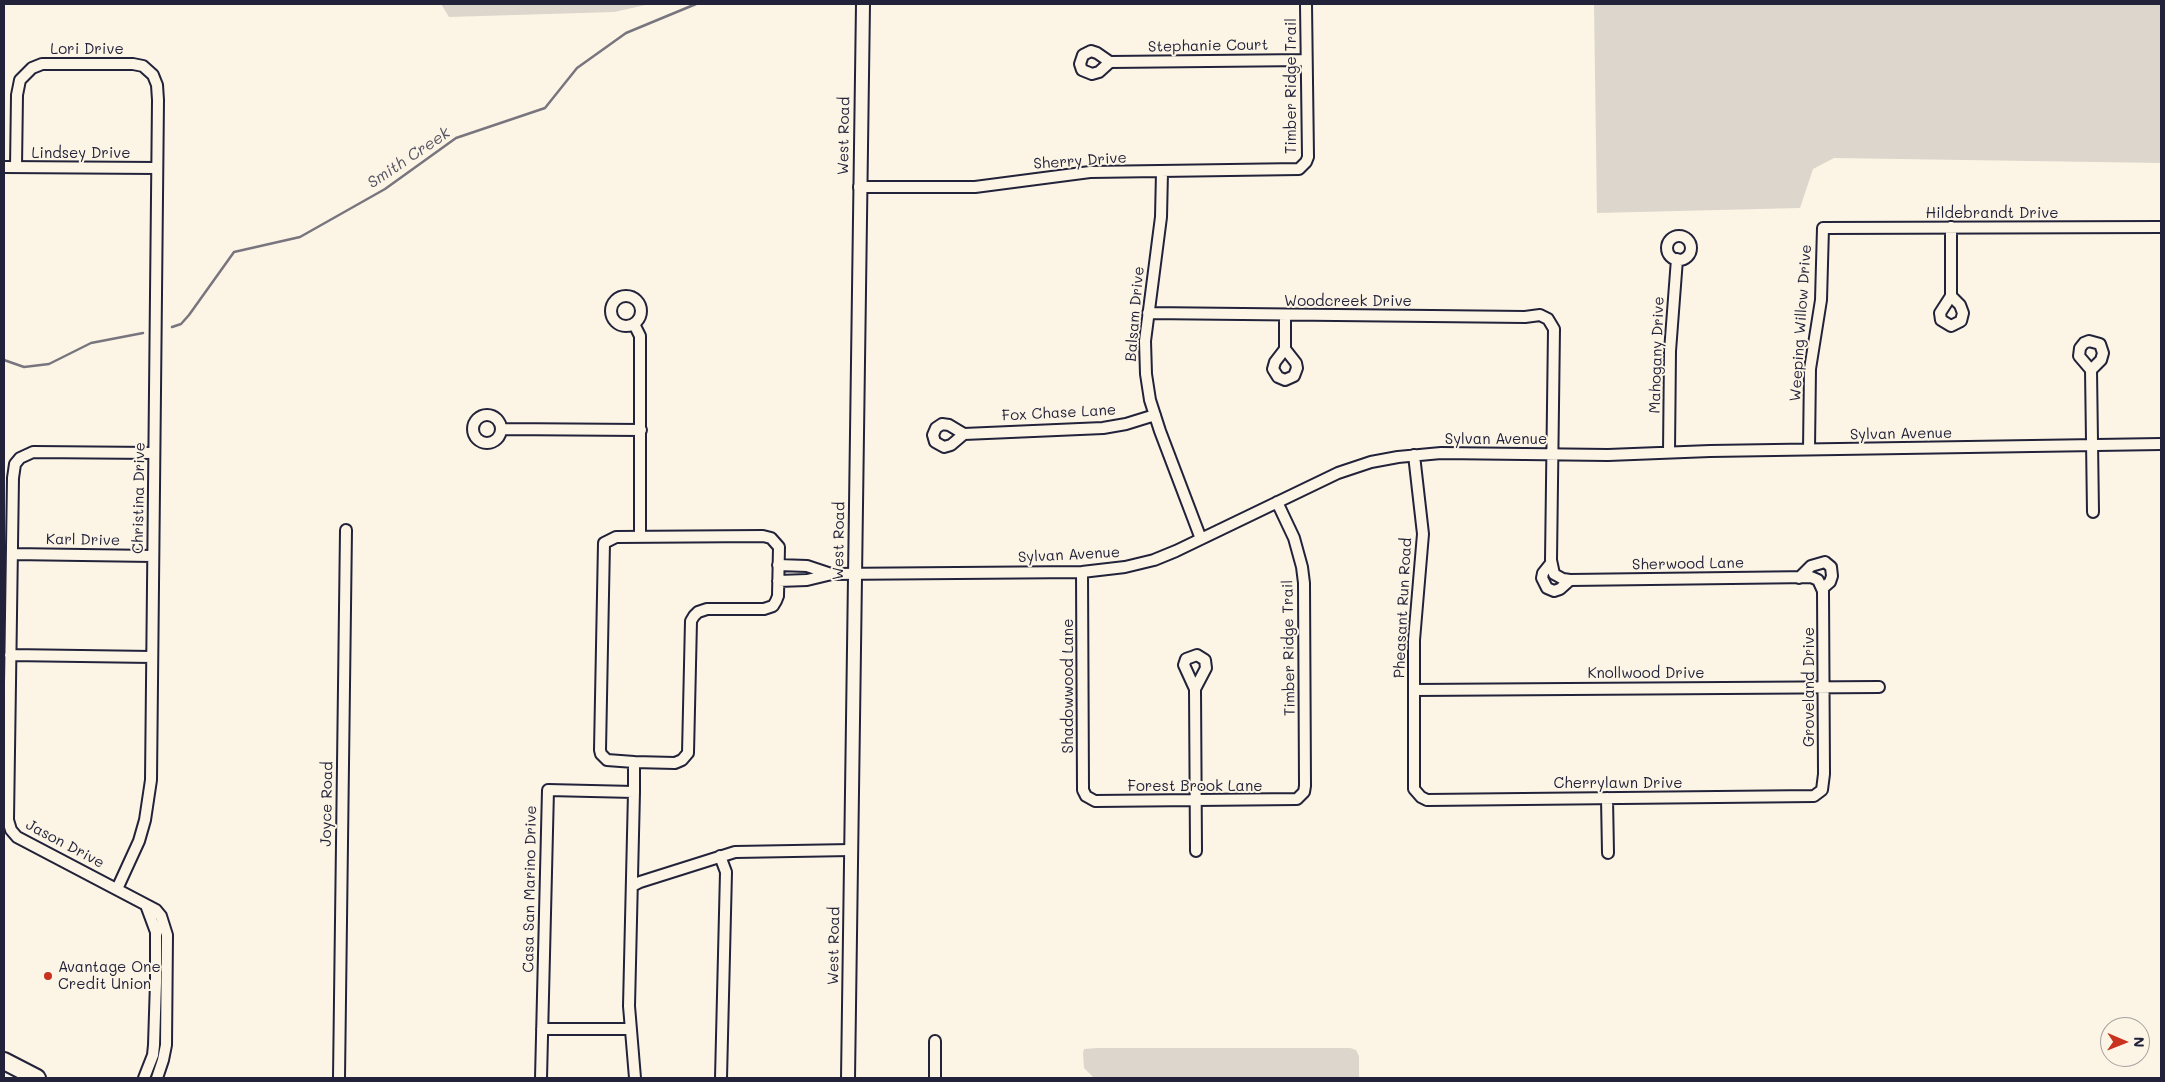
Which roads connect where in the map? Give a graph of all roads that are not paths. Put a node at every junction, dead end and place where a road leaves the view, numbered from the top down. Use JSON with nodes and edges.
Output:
{"nodes":[{"id":1,"x":862,"y":4,"type":"edge"},
{"id":2,"x":1306,"y":4,"type":"edge"},
{"id":3,"x":1306,"y":60,"type":"junction"},
{"id":4,"x":1110,"y":62,"type":"dead end"},
{"id":5,"x":149,"y":70,"type":"joint"},
{"id":6,"x":1303,"y":166,"type":"joint"},
{"id":7,"x":4,"y":167,"type":"edge"},
{"id":8,"x":16,"y":167,"type":"junction"},
{"id":9,"x":157,"y":168,"type":"junction"},
{"id":10,"x":1162,"y":172,"type":"junction"},
{"id":11,"x":859,"y":187,"type":"junction"},
{"id":12,"x":1951,"y":227,"type":"junction"},
{"id":13,"x":2161,"y":227,"type":"edge"},
{"id":14,"x":1823,"y":228,"type":"joint"},
{"id":15,"x":1677,"y":259,"type":"dead end"},
{"id":16,"x":1951,"y":296,"type":"dead end"},
{"id":17,"x":1148,"y":313,"type":"junction"},
{"id":18,"x":1285,"y":315,"type":"junction"},
{"id":19,"x":634,"y":324,"type":"dead end"},
{"id":20,"x":1285,"y":348,"type":"dead end"},
{"id":21,"x":2091,"y":370,"type":"dead end"},
{"id":22,"x":1155,"y":415,"type":"junction"},
{"id":23,"x":501,"y":429,"type":"dead end"},
{"id":24,"x":640,"y":430,"type":"junction"},
{"id":25,"x":964,"y":434,"type":"dead end"},
{"id":26,"x":2161,"y":444,"type":"edge"},
{"id":27,"x":2092,"y":445,"type":"junction"},
{"id":28,"x":1809,"y":450,"type":"junction"},
{"id":29,"x":1669,"y":452,"type":"junction"},
{"id":30,"x":154,"y":453,"type":"junction"},
{"id":31,"x":1552,"y":454,"type":"junction"},
{"id":32,"x":1414,"y":455,"type":"junction"},
{"id":33,"x":1277,"y":502,"type":"junction"},
{"id":34,"x":2093,"y":512,"type":"dead end"},
{"id":35,"x":346,"y":530,"type":"dead end"},
{"id":36,"x":640,"y":537,"type":"junction"},
{"id":37,"x":1201,"y":540,"type":"junction"},
{"id":38,"x":12,"y":554,"type":"junction"},
{"id":39,"x":153,"y":556,"type":"junction"},
{"id":40,"x":1551,"y":564,"type":"junction"},
{"id":41,"x":778,"y":566,"type":"junction"},
{"id":42,"x":1082,"y":572,"type":"junction"},
{"id":43,"x":832,"y":574,"type":"junction"},
{"id":44,"x":854,"y":574,"type":"junction"},
{"id":45,"x":1799,"y":578,"type":"junction"},
{"id":46,"x":1570,"y":580,"type":"junction"},
{"id":47,"x":778,"y":581,"type":"junction"},
{"id":48,"x":1821,"y":585,"type":"junction"},
{"id":49,"x":10,"y":655,"type":"junction"},
{"id":50,"x":152,"y":657,"type":"junction"},
{"id":51,"x":1824,"y":687,"type":"junction"},
{"id":52,"x":1879,"y":687,"type":"dead end"},
{"id":53,"x":1195,"y":689,"type":"dead end"},
{"id":54,"x":1414,"y":690,"type":"junction"},
{"id":55,"x":634,"y":762,"type":"junction"},
{"id":56,"x":634,"y":792,"type":"junction"},
{"id":57,"x":1416,"y":793,"type":"joint"},
{"id":58,"x":1820,"y":793,"type":"joint"},
{"id":59,"x":1301,"y":797,"type":"joint"},
{"id":60,"x":1088,"y":798,"type":"joint"},
{"id":61,"x":1608,"y":798,"type":"junction"},
{"id":62,"x":1196,"y":800,"type":"junction"},
{"id":63,"x":852,"y":850,"type":"junction"},
{"id":64,"x":1196,"y":851,"type":"dead end"},
{"id":65,"x":1608,"y":853,"type":"dead end"},
{"id":66,"x":720,"y":856,"type":"junction"},
{"id":67,"x":632,"y":886,"type":"junction"},
{"id":68,"x":116,"y":889,"type":"junction"},
{"id":69,"x":146,"y":905,"type":"junction"},
{"id":70,"x":156,"y":982,"type":"junction"},
{"id":71,"x":166,"y":982,"type":"junction"},
{"id":72,"x":542,"y":1029,"type":"junction"},
{"id":73,"x":630,"y":1029,"type":"junction"},
{"id":74,"x":935,"y":1041,"type":"dead end"},
{"id":75,"x":4,"y":1061,"type":"edge"},
{"id":76,"x":146,"y":1074,"type":"edge"},
{"id":77,"x":158,"y":1076,"type":"edge"},
{"id":78,"x":37,"y":1078,"type":"edge"},
{"id":79,"x":340,"y":1078,"type":"edge"},
{"id":80,"x":541,"y":1078,"type":"edge"},
{"id":81,"x":636,"y":1078,"type":"edge"},
{"id":82,"x":721,"y":1078,"type":"edge"},
{"id":83,"x":848,"y":1078,"type":"edge"},
{"id":84,"x":935,"y":1078,"type":"edge"}],
"edges":[{"from":1,"to":11,"type":"street","name":"West Road"},
{"from":2,"to":3,"type":"street","name":"Timber Ridge Trail"},
{"from":3,"to":4,"type":"street","name":"Stephanie Court"},
{"from":3,"to":6,"type":"street","name":"Timber Ridge Trail"},
{"from":5,"to":8,"type":"street","name":"Lori Drive"},
{"from":5,"to":9,"type":"street","name":"Christina Drive"},
{"from":6,"to":10,"type":"street","name":"Sherry Drive"},
{"from":7,"to":8,"type":"street","name":"Lindsey Drive"},
{"from":8,"to":9,"type":"street","name":"Lindsey Drive"},
{"from":9,"to":30,"type":"street","name":"Christina Drive"},
{"from":10,"to":11,"type":"street","name":"Sherry Drive"},
{"from":10,"to":17,"type":"street","name":"Balsam Drive"},
{"from":11,"to":44,"type":"street","name":"West Road"},
{"from":12,"to":13,"type":"street","name":"Hildebrandt Drive"},
{"from":12,"to":14,"type":"street","name":"Hildebrandt Drive"},
{"from":12,"to":16,"type":"street"},
{"from":14,"to":28,"type":"street","name":"Weeping Willow Drive"},
{"from":15,"to":29,"type":"street","name":"Mahogany Drive"},
{"from":17,"to":18,"type":"street","name":"Woodcreek Drive"},
{"from":17,"to":22,"type":"street","name":"Balsam Drive"},
{"from":18,"to":20,"type":"street"},
{"from":18,"to":31,"type":"street","name":"Woodcreek Drive"},
{"from":19,"to":24,"type":"street"},
{"from":21,"to":27,"type":"street"},
{"from":22,"to":25,"type":"street","name":"Fox Chase Lane"},
{"from":22,"to":37,"type":"street","name":"Balsam Drive"},
{"from":23,"to":24,"type":"street"},
{"from":24,"to":36,"type":"street"},
{"from":26,"to":27,"type":"street","name":"Sylvan Avenue"},
{"from":27,"to":28,"type":"street","name":"Sylvan Avenue"},
{"from":27,"to":34,"type":"street"},
{"from":28,"to":29,"type":"street","name":"Sylvan Avenue"},
{"from":29,"to":31,"type":"street","name":"Sylvan Avenue"},
{"from":30,"to":38,"type":"street","name":"Jason Drive"},
{"from":30,"to":39,"type":"street","name":"Christina Drive"},
{"from":31,"to":32,"type":"street","name":"Sylvan Avenue"},
{"from":31,"to":40,"type":"street"},
{"from":32,"to":33,"type":"street","name":"Sylvan Avenue"},
{"from":32,"to":54,"type":"street","name":"Pheasant Run Road"},
{"from":33,"to":37,"type":"street","name":"Sylvan Avenue"},
{"from":33,"to":59,"type":"street","name":"Timber Ridge Trail"},
{"from":35,"to":79,"type":"street","name":"Joyce Road"},
{"from":36,"to":41,"type":"street"},
{"from":36,"to":55,"type":"street"},
{"from":37,"to":42,"type":"street","name":"Sylvan Avenue"},
{"from":38,"to":39,"type":"street","name":"Karl Drive"},
{"from":38,"to":49,"type":"street","name":"Jason Drive"},
{"from":39,"to":50,"type":"street","name":"Christina Drive"},
{"from":40,"to":46,"type":"street","name":"Sherwood Lane"},
{"from":40,"to":46,"type":"street"},
{"from":41,"to":43,"type":"street"},
{"from":41,"to":47,"type":"street"},
{"from":42,"to":44,"type":"street","name":"Sylvan Avenue"},
{"from":42,"to":60,"type":"street","name":"Shadowwood Lane"},
{"from":43,"to":44,"type":"street","name":"Sylvan Avenue"},
{"from":43,"to":47,"type":"street"},
{"from":44,"to":63,"type":"street","name":"West Road"},
{"from":45,"to":46,"type":"street","name":"Sherwood Lane"},
{"from":45,"to":48,"type":"street","name":"Sherwood Lane"},
{"from":45,"to":48,"type":"street"},
{"from":47,"to":55,"type":"street"},
{"from":48,"to":51,"type":"street","name":"Groveland Drive"},
{"from":49,"to":50,"type":"street"},
{"from":49,"to":68,"type":"street","name":"Jason Drive"},
{"from":50,"to":68,"type":"street","name":"Christina Drive"},
{"from":51,"to":52,"type":"street","name":"Knollwood Drive"},
{"from":51,"to":54,"type":"street","name":"Knollwood Drive"},
{"from":51,"to":58,"type":"street","name":"Groveland Drive"},
{"from":53,"to":62,"type":"street"},
{"from":54,"to":57,"type":"street","name":"Pheasant Run Road"},
{"from":55,"to":56,"type":"street"},
{"from":56,"to":67,"type":"street"},
{"from":56,"to":72,"type":"street","name":"Casa San Marino Drive"},
{"from":57,"to":61,"type":"street","name":"Cherrylawn Drive"},
{"from":58,"to":61,"type":"street","name":"Cherrylawn Drive"},
{"from":59,"to":62,"type":"street","name":"Forest Brook Lane"},
{"from":60,"to":62,"type":"street","name":"Forest Brook Lane"},
{"from":61,"to":65,"type":"street"},
{"from":62,"to":64,"type":"street"},
{"from":63,"to":66,"type":"street"},
{"from":63,"to":83,"type":"street","name":"West Road"},
{"from":66,"to":67,"type":"street"},
{"from":66,"to":82,"type":"street"},
{"from":67,"to":73,"type":"street"},
{"from":68,"to":69,"type":"street"},
{"from":69,"to":70,"type":"street"},
{"from":69,"to":71,"type":"street"},
{"from":70,"to":71,"type":"street"},
{"from":70,"to":76,"type":"street"},
{"from":71,"to":77,"type":"street"},
{"from":72,"to":73,"type":"street"},
{"from":72,"to":80,"type":"street","name":"Casa San Marino Drive"},
{"from":73,"to":81,"type":"street"},
{"from":74,"to":84,"type":"street"},
{"from":75,"to":78,"type":"main road"},
{"from":76,"to":77,"type":"street"}]}
